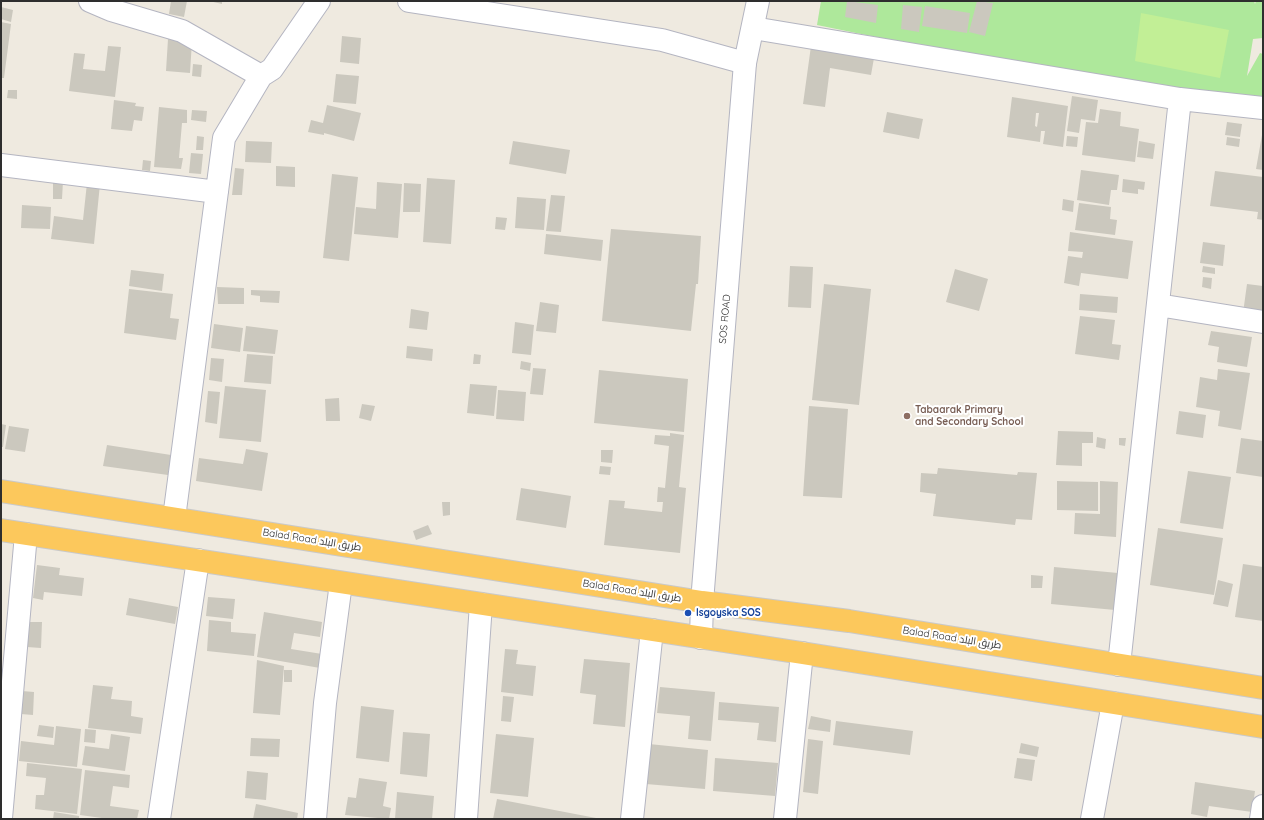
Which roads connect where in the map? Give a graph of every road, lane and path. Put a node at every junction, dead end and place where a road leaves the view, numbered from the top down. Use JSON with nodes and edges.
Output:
{"nodes":[{"id":1,"x":90,"y":1,"type":"edge"},
{"id":2,"x":319,"y":1,"type":"edge"},
{"id":3,"x":409,"y":1,"type":"edge"},
{"id":4,"x":758,"y":1,"type":"edge"},
{"id":5,"x":753,"y":28,"type":"junction"},
{"id":6,"x":745,"y":63,"type":"junction"},
{"id":7,"x":261,"y":76,"type":"junction"},
{"id":8,"x":1180,"y":99,"type":"junction"},
{"id":9,"x":1263,"y":108,"type":"edge"},
{"id":10,"x":1,"y":165,"type":"edge"},
{"id":11,"x":217,"y":192,"type":"junction"},
{"id":12,"x":1158,"y":305,"type":"junction"},
{"id":13,"x":1263,"y":322,"type":"edge"},
{"id":14,"x":1,"y":491,"type":"edge"},
{"id":15,"x":174,"y":518,"type":"junction"},
{"id":16,"x":1,"y":530,"type":"edge"},
{"id":17,"x":26,"y":534,"type":"junction"},
{"id":18,"x":198,"y":560,"type":"junction"},
{"id":19,"x":341,"y":583,"type":"junction"},
{"id":20,"x":702,"y":602,"type":"junction"},
{"id":21,"x":481,"y":604,"type":"junction"},
{"id":22,"x":652,"y":630,"type":"junction"},
{"id":23,"x":701,"y":638,"type":"junction"},
{"id":24,"x":802,"y":653,"type":"junction"},
{"id":25,"x":1119,"y":665,"type":"junction"},
{"id":26,"x":1263,"y":688,"type":"edge"},
{"id":27,"x":1113,"y":703,"type":"junction"},
{"id":28,"x":1263,"y":727,"type":"edge"},
{"id":29,"x":1263,"y":806,"type":"edge"},
{"id":30,"x":1,"y":818,"type":"edge"},
{"id":31,"x":159,"y":819,"type":"edge"},
{"id":32,"x":316,"y":819,"type":"edge"},
{"id":33,"x":466,"y":819,"type":"edge"},
{"id":34,"x":632,"y":819,"type":"edge"},
{"id":35,"x":785,"y":819,"type":"edge"},
{"id":36,"x":1092,"y":819,"type":"edge"},
{"id":37,"x":1260,"y":819,"type":"edge"}],
"edges":[{"from":1,"to":7,"type":"street"},
{"from":2,"to":7,"type":"street"},
{"from":3,"to":6,"type":"street"},
{"from":4,"to":5,"type":"street","name":"SOS ROAD"},
{"from":5,"to":6,"type":"street","name":"SOS ROAD"},
{"from":5,"to":8,"type":"street"},
{"from":6,"to":20,"type":"street","name":"SOS ROAD"},
{"from":7,"to":11,"type":"street"},
{"from":8,"to":9,"type":"street"},
{"from":8,"to":12,"type":"street"},
{"from":10,"to":11,"type":"street"},
{"from":11,"to":15,"type":"street"},
{"from":12,"to":13,"type":"street"},
{"from":12,"to":25,"type":"street"},
{"from":14,"to":15,"type":"highway","name":"Balad Road طريق البلد"},
{"from":15,"to":20,"type":"highway","name":"Balad Road طريق البلد"},
{"from":16,"to":17,"type":"highway"},
{"from":17,"to":18,"type":"highway"},
{"from":17,"to":30,"type":"street"},
{"from":18,"to":19,"type":"highway"},
{"from":18,"to":31,"type":"street"},
{"from":19,"to":21,"type":"highway"},
{"from":19,"to":32,"type":"street"},
{"from":20,"to":23,"type":"street","name":"SOS ROAD"},
{"from":20,"to":25,"type":"highway","name":"Balad Road طريق البلد"},
{"from":21,"to":22,"type":"highway"},
{"from":21,"to":33,"type":"street"},
{"from":22,"to":23,"type":"highway"},
{"from":22,"to":34,"type":"street"},
{"from":23,"to":24,"type":"highway"},
{"from":24,"to":27,"type":"highway"},
{"from":24,"to":35,"type":"street"},
{"from":25,"to":26,"type":"highway","name":"Balad Road طريق البلد"},
{"from":27,"to":28,"type":"highway"},
{"from":27,"to":36,"type":"street"},
{"from":29,"to":37,"type":"street"}]}
